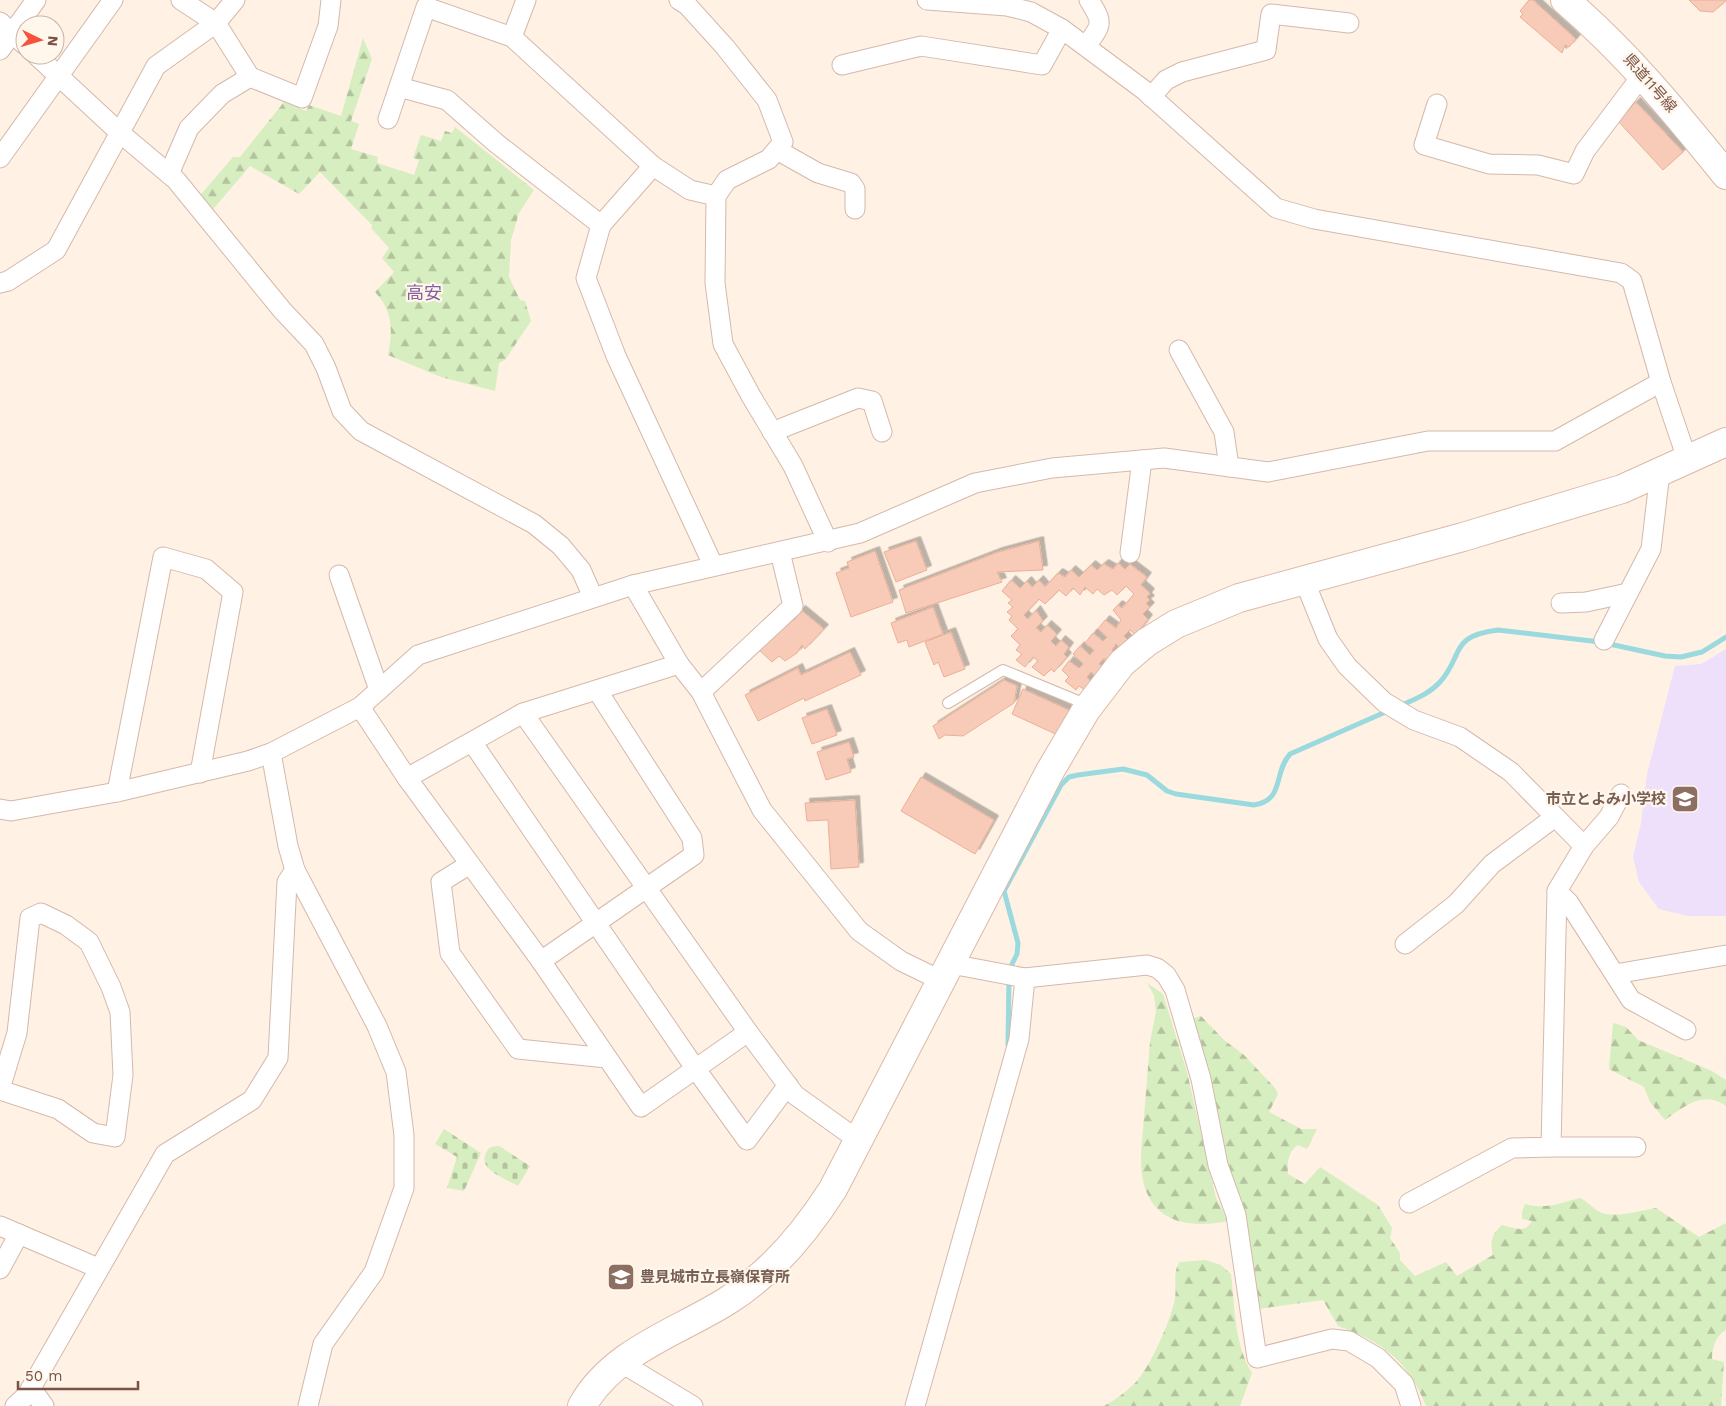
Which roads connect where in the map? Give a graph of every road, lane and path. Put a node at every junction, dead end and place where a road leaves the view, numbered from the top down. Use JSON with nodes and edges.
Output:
{"nodes":[{"id":1,"x":36,"y":0,"type":"edge"},
{"id":2,"x":113,"y":0,"type":"edge"},
{"id":3,"x":182,"y":0,"type":"edge"},
{"id":4,"x":235,"y":0,"type":"edge"},
{"id":5,"x":332,"y":0,"type":"edge"},
{"id":6,"x":526,"y":0,"type":"edge"},
{"id":7,"x":679,"y":0,"type":"edge"},
{"id":8,"x":927,"y":0,"type":"edge"},
{"id":9,"x":1089,"y":0,"type":"edge"},
{"id":10,"x":1565,"y":0,"type":"edge"},
{"id":11,"x":216,"y":23,"type":"junction"},
{"id":12,"x":1349,"y":23,"type":"dead end"},
{"id":13,"x":1062,"y":29,"type":"junction"},
{"id":14,"x":12,"y":34,"type":"edge"},
{"id":15,"x":512,"y":37,"type":"junction"},
{"id":16,"x":1086,"y":46,"type":"junction"},
{"id":17,"x":0,"y":50,"type":"edge"},
{"id":18,"x":48,"y":65,"type":"edge"},
{"id":19,"x":842,"y":65,"type":"dead end"},
{"id":20,"x":1643,"y":74,"type":"junction"},
{"id":21,"x":59,"y":75,"type":"junction"},
{"id":22,"x":250,"y":77,"type":"junction"},
{"id":23,"x":399,"y":87,"type":"junction"},
{"id":24,"x":1151,"y":97,"type":"junction"},
{"id":25,"x":1437,"y":104,"type":"dead end"},
{"id":26,"x":388,"y":119,"type":"dead end"},
{"id":27,"x":119,"y":132,"type":"junction"},
{"id":28,"x":777,"y":150,"type":"junction"},
{"id":29,"x":0,"y":158,"type":"edge"},
{"id":30,"x":653,"y":166,"type":"junction"},
{"id":31,"x":169,"y":174,"type":"junction"},
{"id":32,"x":1726,"y":175,"type":"edge"},
{"id":33,"x":716,"y":196,"type":"junction"},
{"id":34,"x":855,"y":208,"type":"dead end"},
{"id":35,"x":601,"y":225,"type":"junction"},
{"id":36,"x":0,"y":283,"type":"edge"},
{"id":37,"x":1179,"y":350,"type":"dead end"},
{"id":38,"x":1662,"y":382,"type":"junction"},
{"id":39,"x":772,"y":432,"type":"junction"},
{"id":40,"x":882,"y":432,"type":"dead end"},
{"id":41,"x":1726,"y":442,"type":"edge"},
{"id":42,"x":1688,"y":459,"type":"junction"},
{"id":43,"x":1142,"y":460,"type":"junction"},
{"id":44,"x":1229,"y":467,"type":"junction"},
{"id":45,"x":1660,"y":472,"type":"junction"},
{"id":46,"x":828,"y":542,"type":"junction"},
{"id":47,"x":780,"y":552,"type":"junction"},
{"id":48,"x":1130,"y":553,"type":"dead end"},
{"id":49,"x":713,"y":565,"type":"junction"},
{"id":50,"x":339,"y":575,"type":"dead end"},
{"id":51,"x":1304,"y":580,"type":"junction"},
{"id":52,"x":633,"y":585,"type":"junction"},
{"id":53,"x":1628,"y":593,"type":"junction"},
{"id":54,"x":593,"y":597,"type":"junction"},
{"id":55,"x":1561,"y":603,"type":"dead end"},
{"id":56,"x":1604,"y":640,"type":"dead end"},
{"id":57,"x":679,"y":664,"type":"junction"},
{"id":58,"x":379,"y":690,"type":"junction"},
{"id":59,"x":597,"y":690,"type":"junction"},
{"id":60,"x":701,"y":692,"type":"junction"},
{"id":61,"x":948,"y":703,"type":"dead end"},
{"id":62,"x":1089,"y":706,"type":"junction"},
{"id":63,"x":360,"y":707,"type":"junction"},
{"id":64,"x":523,"y":713,"type":"junction"},
{"id":65,"x":472,"y":742,"type":"junction"},
{"id":66,"x":271,"y":753,"type":"junction"},
{"id":67,"x":200,"y":773,"type":"junction"},
{"id":68,"x":407,"y":778,"type":"junction"},
{"id":69,"x":117,"y":792,"type":"junction"},
{"id":70,"x":1621,"y":794,"type":"dead end"},
{"id":71,"x":0,"y":809,"type":"edge"},
{"id":72,"x":1555,"y":816,"type":"junction"},
{"id":73,"x":1584,"y":846,"type":"junction"},
{"id":74,"x":470,"y":864,"type":"junction"},
{"id":75,"x":295,"y":870,"type":"junction"},
{"id":76,"x":646,"y":888,"type":"junction"},
{"id":77,"x":1557,"y":891,"type":"junction"},
{"id":78,"x":596,"y":923,"type":"junction"},
{"id":79,"x":1405,"y":944,"type":"dead end"},
{"id":80,"x":1726,"y":955,"type":"edge"},
{"id":81,"x":541,"y":961,"type":"junction"},
{"id":82,"x":947,"y":972,"type":"junction"},
{"id":83,"x":1614,"y":974,"type":"junction"},
{"id":84,"x":1025,"y":978,"type":"junction"},
{"id":85,"x":1686,"y":1030,"type":"dead end"},
{"id":86,"x":748,"y":1032,"type":"junction"},
{"id":87,"x":607,"y":1058,"type":"junction"},
{"id":88,"x":695,"y":1068,"type":"junction"},
{"id":89,"x":788,"y":1085,"type":"junction"},
{"id":90,"x":0,"y":1089,"type":"edge"},
{"id":91,"x":858,"y":1140,"type":"junction"},
{"id":92,"x":1551,"y":1147,"type":"junction"},
{"id":93,"x":1636,"y":1147,"type":"dead end"},
{"id":94,"x":1409,"y":1203,"type":"dead end"},
{"id":95,"x":0,"y":1226,"type":"edge"},
{"id":96,"x":19,"y":1234,"type":"junction"},
{"id":97,"x":98,"y":1268,"type":"junction"},
{"id":98,"x":0,"y":1269,"type":"edge"},
{"id":99,"x":620,"y":1362,"type":"junction"},
{"id":100,"x":31,"y":1388,"type":"junction"},
{"id":101,"x":15,"y":1406,"type":"edge"},
{"id":102,"x":44,"y":1406,"type":"edge"},
{"id":103,"x":308,"y":1406,"type":"edge"},
{"id":104,"x":582,"y":1406,"type":"edge"},
{"id":105,"x":693,"y":1406,"type":"edge"},
{"id":106,"x":915,"y":1406,"type":"edge"},
{"id":107,"x":1411,"y":1406,"type":"edge"}],
"edges":[{"from":1,"to":14,"type":"street"},
{"from":2,"to":21,"type":"street"},
{"from":3,"to":11,"type":"street"},
{"from":4,"to":11,"type":"street"},
{"from":5,"to":22,"type":"street"},
{"from":6,"to":15,"type":"street"},
{"from":7,"to":28,"type":"street"},
{"from":8,"to":13,"type":"street"},
{"from":9,"to":16,"type":"street"},
{"from":10,"to":20,"type":"street","name":"県道11号線"},
{"from":11,"to":22,"type":"street"},
{"from":11,"to":27,"type":"street"},
{"from":12,"to":24,"type":"street"},
{"from":13,"to":16,"type":"street"},
{"from":13,"to":19,"type":"street"},
{"from":14,"to":17,"type":"street"},
{"from":15,"to":23,"type":"street"},
{"from":15,"to":30,"type":"street"},
{"from":16,"to":24,"type":"street"},
{"from":18,"to":21,"type":"street"},
{"from":20,"to":25,"type":"street"},
{"from":20,"to":32,"type":"street","name":"県道11号線"},
{"from":21,"to":27,"type":"street"},
{"from":21,"to":29,"type":"street"},
{"from":22,"to":31,"type":"street"},
{"from":23,"to":26,"type":"street"},
{"from":23,"to":35,"type":"street"},
{"from":24,"to":38,"type":"street"},
{"from":27,"to":31,"type":"street"},
{"from":27,"to":36,"type":"street"},
{"from":28,"to":33,"type":"street"},
{"from":28,"to":34,"type":"street"},
{"from":30,"to":33,"type":"street"},
{"from":30,"to":35,"type":"street"},
{"from":31,"to":54,"type":"street"},
{"from":33,"to":39,"type":"street"},
{"from":35,"to":49,"type":"street"},
{"from":37,"to":44,"type":"street"},
{"from":38,"to":42,"type":"street"},
{"from":38,"to":44,"type":"street"},
{"from":39,"to":40,"type":"street"},
{"from":39,"to":46,"type":"street"},
{"from":41,"to":42,"type":"street"},
{"from":42,"to":45,"type":"street"},
{"from":43,"to":44,"type":"street"},
{"from":43,"to":46,"type":"street"},
{"from":43,"to":48,"type":"street"},
{"from":45,"to":51,"type":"street"},
{"from":45,"to":53,"type":"street"},
{"from":46,"to":47,"type":"street"},
{"from":47,"to":49,"type":"street"},
{"from":47,"to":60,"type":"street"},
{"from":49,"to":52,"type":"street"},
{"from":50,"to":58,"type":"street"},
{"from":51,"to":62,"type":"street"},
{"from":51,"to":72,"type":"street"},
{"from":52,"to":54,"type":"street"},
{"from":52,"to":57,"type":"street"},
{"from":53,"to":55,"type":"street"},
{"from":53,"to":56,"type":"street"},
{"from":54,"to":58,"type":"street"},
{"from":57,"to":59,"type":"street"},
{"from":57,"to":60,"type":"street"},
{"from":58,"to":63,"type":"street"},
{"from":59,"to":64,"type":"street"},
{"from":59,"to":76,"type":"street"},
{"from":60,"to":82,"type":"street"},
{"from":61,"to":62,"type":"lane"},
{"from":62,"to":82,"type":"street"},
{"from":63,"to":66,"type":"street"},
{"from":63,"to":68,"type":"street"},
{"from":64,"to":65,"type":"street"},
{"from":64,"to":76,"type":"street"},
{"from":65,"to":68,"type":"street"},
{"from":65,"to":78,"type":"street"},
{"from":66,"to":67,"type":"street"},
{"from":66,"to":75,"type":"street"},
{"from":67,"to":69,"type":"street"},
{"from":67,"to":69,"type":"street"},
{"from":68,"to":74,"type":"street"},
{"from":69,"to":71,"type":"street"},
{"from":70,"to":73,"type":"street"},
{"from":72,"to":73,"type":"street"},
{"from":72,"to":79,"type":"street"},
{"from":73,"to":77,"type":"street"},
{"from":74,"to":81,"type":"street"},
{"from":74,"to":87,"type":"street"},
{"from":75,"to":97,"type":"street"},
{"from":75,"to":103,"type":"street"},
{"from":76,"to":78,"type":"street"},
{"from":76,"to":86,"type":"street"},
{"from":77,"to":83,"type":"street"},
{"from":77,"to":92,"type":"street"},
{"from":78,"to":81,"type":"street"},
{"from":78,"to":88,"type":"street"},
{"from":80,"to":83,"type":"street"},
{"from":81,"to":87,"type":"street"},
{"from":82,"to":84,"type":"street"},
{"from":82,"to":91,"type":"street"},
{"from":83,"to":85,"type":"street"},
{"from":84,"to":106,"type":"street"},
{"from":84,"to":107,"type":"street"},
{"from":86,"to":88,"type":"street"},
{"from":86,"to":89,"type":"street"},
{"from":87,"to":88,"type":"street"},
{"from":88,"to":89,"type":"street"},
{"from":89,"to":91,"type":"street"},
{"from":90,"to":90,"type":"street"},
{"from":91,"to":99,"type":"street"},
{"from":92,"to":93,"type":"street"},
{"from":92,"to":94,"type":"street"},
{"from":95,"to":96,"type":"street"},
{"from":96,"to":97,"type":"street"},
{"from":96,"to":98,"type":"street"},
{"from":97,"to":100,"type":"street"},
{"from":99,"to":104,"type":"street"},
{"from":99,"to":105,"type":"street"},
{"from":100,"to":101,"type":"street"},
{"from":100,"to":102,"type":"street"}]}
